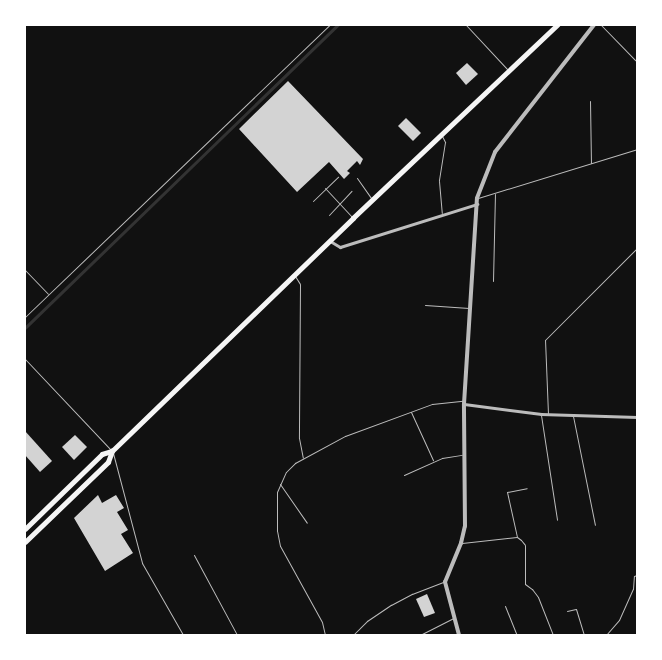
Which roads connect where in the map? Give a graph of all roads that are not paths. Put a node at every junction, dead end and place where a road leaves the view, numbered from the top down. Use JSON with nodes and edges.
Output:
{"nodes":[{"id":1,"x":329,"y":25,"type":"edge"},
{"id":2,"x":466,"y":25,"type":"edge"},
{"id":3,"x":557,"y":25,"type":"edge"},
{"id":4,"x":594,"y":25,"type":"edge"},
{"id":5,"x":601,"y":25,"type":"edge"},
{"id":6,"x":635,"y":60,"type":"dead end"},
{"id":7,"x":509,"y":72,"type":"junction"},
{"id":8,"x":590,"y":101,"type":"dead end"},
{"id":9,"x":442,"y":136,"type":"junction"},
{"id":10,"x":637,"y":149,"type":"edge"},
{"id":11,"x":591,"y":164,"type":"junction"},
{"id":12,"x":338,"y":177,"type":"dead end"},
{"id":13,"x":357,"y":178,"type":"dead end"},
{"id":14,"x":325,"y":188,"type":"junction"},
{"id":15,"x":351,"y":191,"type":"dead end"},
{"id":16,"x":495,"y":193,"type":"junction"},
{"id":17,"x":477,"y":198,"type":"junction"},
{"id":18,"x":373,"y":200,"type":"junction"},
{"id":19,"x":313,"y":201,"type":"dead end"},
{"id":20,"x":339,"y":203,"type":"junction"},
{"id":21,"x":477,"y":204,"type":"junction"},
{"id":22,"x":442,"y":214,"type":"junction"},
{"id":23,"x":329,"y":215,"type":"dead end"},
{"id":24,"x":353,"y":218,"type":"junction"},
{"id":25,"x":330,"y":241,"type":"junction"},
{"id":26,"x":637,"y":248,"type":"edge"},
{"id":27,"x":25,"y":270,"type":"edge"},
{"id":28,"x":295,"y":274,"type":"junction"},
{"id":29,"x":492,"y":281,"type":"dead end"},
{"id":30,"x":48,"y":294,"type":"junction"},
{"id":31,"x":425,"y":305,"type":"dead end"},
{"id":32,"x":470,"y":308,"type":"junction"},
{"id":33,"x":25,"y":317,"type":"edge"},
{"id":34,"x":25,"y":359,"type":"edge"},
{"id":35,"x":464,"y":403,"type":"junction"},
{"id":36,"x":410,"y":412,"type":"junction"},
{"id":37,"x":541,"y":414,"type":"junction"},
{"id":38,"x":548,"y":414,"type":"junction"},
{"id":39,"x":572,"y":414,"type":"junction"},
{"id":40,"x":637,"y":417,"type":"edge"},
{"id":41,"x":112,"y":451,"type":"junction"},
{"id":42,"x":464,"y":455,"type":"junction"},
{"id":43,"x":303,"y":459,"type":"junction"},
{"id":44,"x":434,"y":461,"type":"junction"},
{"id":45,"x":404,"y":475,"type":"dead end"},
{"id":46,"x":280,"y":483,"type":"junction"},
{"id":47,"x":526,"y":488,"type":"dead end"},
{"id":48,"x":557,"y":520,"type":"dead end"},
{"id":49,"x":306,"y":523,"type":"dead end"},
{"id":50,"x":595,"y":525,"type":"dead end"},
{"id":51,"x":25,"y":529,"type":"edge"},
{"id":52,"x":517,"y":537,"type":"junction"},
{"id":53,"x":25,"y":542,"type":"edge"},
{"id":54,"x":461,"y":543,"type":"junction"},
{"id":55,"x":194,"y":554,"type":"dead end"},
{"id":56,"x":637,"y":575,"type":"edge"},
{"id":57,"x":446,"y":581,"type":"junction"},
{"id":58,"x":505,"y":606,"type":"dead end"},
{"id":59,"x":567,"y":612,"type":"dead end"},
{"id":60,"x":455,"y":618,"type":"junction"},
{"id":61,"x":183,"y":635,"type":"edge"},
{"id":62,"x":238,"y":635,"type":"edge"},
{"id":63,"x":325,"y":635,"type":"edge"},
{"id":64,"x":353,"y":635,"type":"edge"},
{"id":65,"x":420,"y":635,"type":"edge"},
{"id":66,"x":460,"y":635,"type":"edge"},
{"id":67,"x":518,"y":635,"type":"edge"},
{"id":68,"x":553,"y":635,"type":"edge"},
{"id":69,"x":584,"y":635,"type":"edge"},
{"id":70,"x":606,"y":635,"type":"edge"}],
"edges":[{"from":1,"to":30,"type":"lane"},
{"from":2,"to":7,"type":"lane"},
{"from":3,"to":7,"type":"main road"},
{"from":4,"to":17,"type":"street"},
{"from":5,"to":6,"type":"lane"},
{"from":7,"to":9,"type":"main road"},
{"from":8,"to":11,"type":"lane"},
{"from":9,"to":18,"type":"main road"},
{"from":9,"to":22,"type":"lane"},
{"from":10,"to":11,"type":"lane"},
{"from":11,"to":16,"type":"lane"},
{"from":12,"to":14,"type":"lane"},
{"from":13,"to":18,"type":"lane"},
{"from":14,"to":19,"type":"lane"},
{"from":14,"to":20,"type":"lane"},
{"from":15,"to":20,"type":"lane"},
{"from":16,"to":17,"type":"lane"},
{"from":16,"to":29,"type":"lane"},
{"from":17,"to":21,"type":"street"},
{"from":18,"to":24,"type":"main road"},
{"from":20,"to":23,"type":"lane"},
{"from":20,"to":24,"type":"lane"},
{"from":21,"to":22,"type":"street"},
{"from":21,"to":32,"type":"street"},
{"from":22,"to":25,"type":"street"},
{"from":24,"to":25,"type":"main road"},
{"from":25,"to":28,"type":"main road"},
{"from":26,"to":38,"type":"lane"},
{"from":27,"to":30,"type":"lane"},
{"from":28,"to":41,"type":"main road"},
{"from":28,"to":43,"type":"lane"},
{"from":30,"to":33,"type":"lane"},
{"from":31,"to":32,"type":"lane"},
{"from":32,"to":35,"type":"street"},
{"from":34,"to":41,"type":"lane"},
{"from":35,"to":36,"type":"lane"},
{"from":35,"to":37,"type":"street"},
{"from":35,"to":42,"type":"street"},
{"from":36,"to":43,"type":"lane"},
{"from":36,"to":44,"type":"lane"},
{"from":37,"to":38,"type":"street"},
{"from":37,"to":48,"type":"lane"},
{"from":38,"to":39,"type":"street"},
{"from":39,"to":40,"type":"street"},
{"from":39,"to":50,"type":"lane"},
{"from":41,"to":51,"type":"main road"},
{"from":41,"to":53,"type":"main road"},
{"from":41,"to":61,"type":"lane"},
{"from":42,"to":44,"type":"lane"},
{"from":42,"to":54,"type":"street"},
{"from":43,"to":46,"type":"lane"},
{"from":44,"to":45,"type":"lane"},
{"from":46,"to":49,"type":"lane"},
{"from":46,"to":63,"type":"lane"},
{"from":47,"to":52,"type":"lane"},
{"from":52,"to":54,"type":"lane"},
{"from":52,"to":68,"type":"lane"},
{"from":54,"to":57,"type":"street"},
{"from":55,"to":62,"type":"lane"},
{"from":56,"to":70,"type":"lane"},
{"from":57,"to":60,"type":"street"},
{"from":57,"to":64,"type":"lane"},
{"from":58,"to":67,"type":"lane"},
{"from":59,"to":69,"type":"lane"},
{"from":60,"to":65,"type":"lane"},
{"from":60,"to":66,"type":"street"}]}
